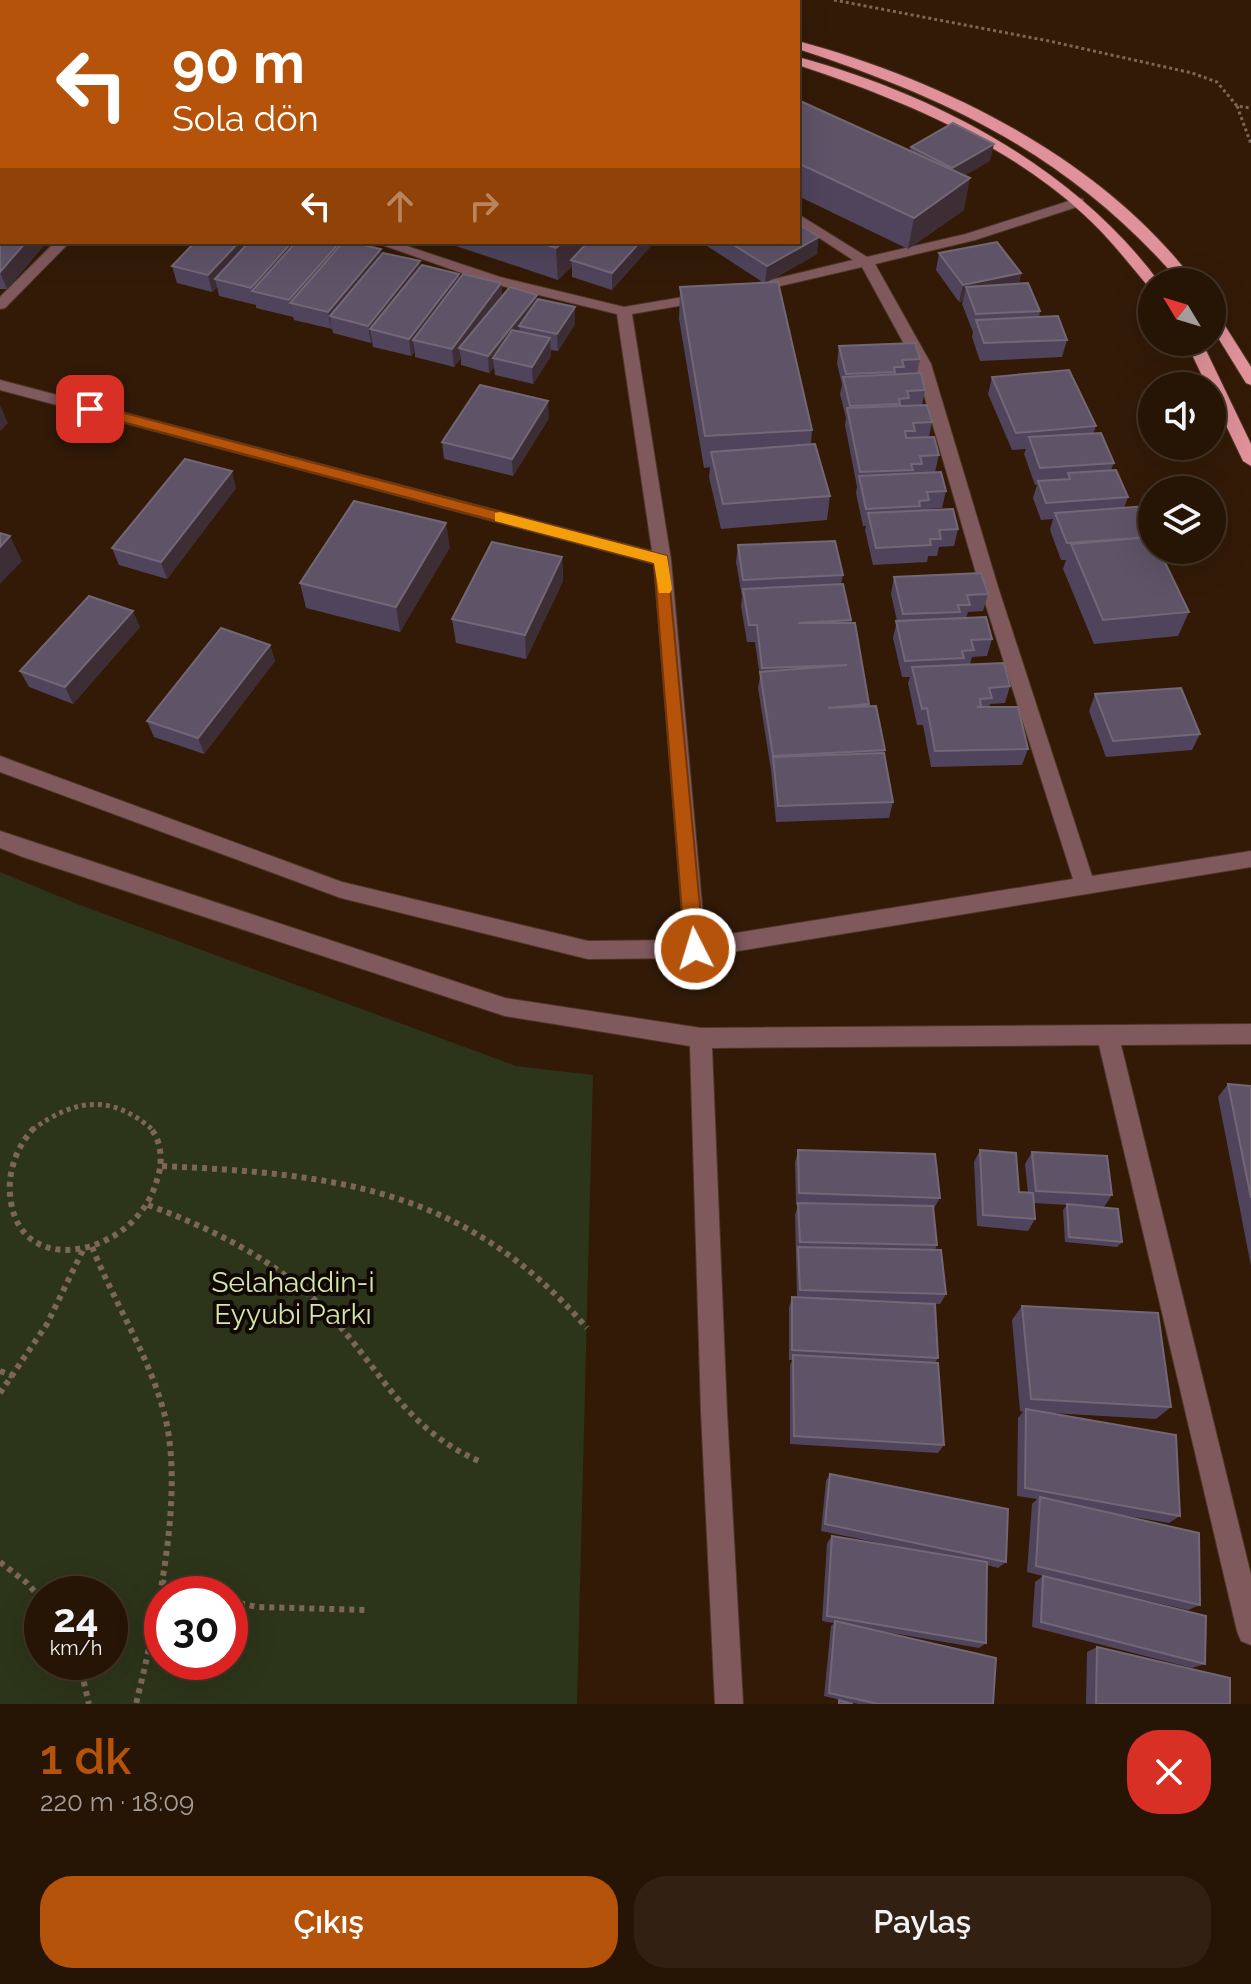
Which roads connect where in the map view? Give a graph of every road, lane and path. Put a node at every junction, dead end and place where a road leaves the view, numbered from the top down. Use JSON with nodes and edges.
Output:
{"nodes":[{"id":1,"x":834,"y":0,"type":"edge"},
{"id":2,"x":800,"y":46,"type":"edge"},
{"id":3,"x":800,"y":62,"type":"edge"},
{"id":4,"x":1237,"y":106,"type":"junction"},
{"id":5,"x":1251,"y":108,"type":"edge"},
{"id":6,"x":1251,"y":144,"type":"edge"},
{"id":7,"x":1078,"y":202,"type":"junction"},
{"id":8,"x":800,"y":219,"type":"edge"},
{"id":9,"x":61,"y":244,"type":"edge"},
{"id":10,"x":387,"y":244,"type":"edge"},
{"id":11,"x":867,"y":263,"type":"junction"},
{"id":12,"x":1141,"y":268,"type":"edge"},
{"id":13,"x":1177,"y":268,"type":"edge"},
{"id":14,"x":0,"y":305,"type":"edge"},
{"id":15,"x":624,"y":311,"type":"junction"},
{"id":16,"x":1226,"y":339,"type":"edge"},
{"id":17,"x":1201,"y":356,"type":"edge"},
{"id":18,"x":1251,"y":380,"type":"edge"},
{"id":19,"x":0,"y":385,"type":"edge"},
{"id":20,"x":1251,"y":461,"type":"edge"},
{"id":21,"x":662,"y":560,"type":"junction"},
{"id":22,"x":0,"y":764,"type":"edge"},
{"id":23,"x":0,"y":839,"type":"edge"},
{"id":24,"x":1251,"y":859,"type":"edge"},
{"id":25,"x":1085,"y":885,"type":"junction"},
{"id":26,"x":695,"y":949,"type":"junction"},
{"id":27,"x":1251,"y":1034,"type":"edge"},
{"id":28,"x":1108,"y":1037,"type":"junction"},
{"id":29,"x":701,"y":1038,"type":"junction"},
{"id":30,"x":162,"y":1166,"type":"junction"},
{"id":31,"x":3,"y":1170,"type":"edge"},
{"id":32,"x":148,"y":1205,"type":"junction"},
{"id":33,"x":92,"y":1247,"type":"junction"},
{"id":34,"x":83,"y":1250,"type":"junction"},
{"id":35,"x":587,"y":1328,"type":"dead end"},
{"id":36,"x":0,"y":1371,"type":"edge"},
{"id":37,"x":13,"y":1376,"type":"junction"},
{"id":38,"x":0,"y":1393,"type":"edge"},
{"id":39,"x":481,"y":1462,"type":"dead end"},
{"id":40,"x":0,"y":1562,"type":"edge"},
{"id":41,"x":162,"y":1576,"type":"edge"},
{"id":42,"x":24,"y":1581,"type":"edge"},
{"id":43,"x":248,"y":1605,"type":"edge"},
{"id":44,"x":368,"y":1610,"type":"dead end"},
{"id":45,"x":1251,"y":1631,"type":"edge"},
{"id":46,"x":144,"y":1665,"type":"edge"},
{"id":47,"x":83,"y":1680,"type":"edge"},
{"id":48,"x":89,"y":1704,"type":"edge"},
{"id":49,"x":136,"y":1704,"type":"edge"},
{"id":50,"x":729,"y":1704,"type":"edge"}],
"edges":[{"from":1,"to":4,"type":"path"},
{"from":2,"to":13,"type":"main road"},
{"from":3,"to":7,"type":"main road"},
{"from":4,"to":5,"type":"path"},
{"from":4,"to":6,"type":"path"},
{"from":7,"to":11,"type":"street"},
{"from":7,"to":12,"type":"main road"},
{"from":8,"to":11,"type":"street"},
{"from":9,"to":14,"type":"street"},
{"from":10,"to":15,"type":"street"},
{"from":11,"to":15,"type":"street"},
{"from":11,"to":25,"type":"street"},
{"from":15,"to":21,"type":"street"},
{"from":16,"to":18,"type":"main road"},
{"from":17,"to":20,"type":"main road"},
{"from":19,"to":21,"type":"street"},
{"from":21,"to":26,"type":"street"},
{"from":22,"to":26,"type":"street"},
{"from":23,"to":29,"type":"street"},
{"from":24,"to":25,"type":"street"},
{"from":25,"to":26,"type":"street"},
{"from":27,"to":28,"type":"street"},
{"from":28,"to":29,"type":"street"},
{"from":28,"to":45,"type":"street"},
{"from":29,"to":50,"type":"street"},
{"from":30,"to":31,"type":"path"},
{"from":30,"to":32,"type":"path"},
{"from":30,"to":35,"type":"path"},
{"from":31,"to":34,"type":"path"},
{"from":32,"to":33,"type":"path"},
{"from":32,"to":39,"type":"path"},
{"from":33,"to":34,"type":"path"},
{"from":33,"to":41,"type":"path"},
{"from":34,"to":37,"type":"path"},
{"from":36,"to":37,"type":"path"},
{"from":37,"to":38,"type":"path"},
{"from":40,"to":42,"type":"path"},
{"from":43,"to":44,"type":"path"},
{"from":46,"to":49,"type":"path"},
{"from":47,"to":48,"type":"path"}]}
